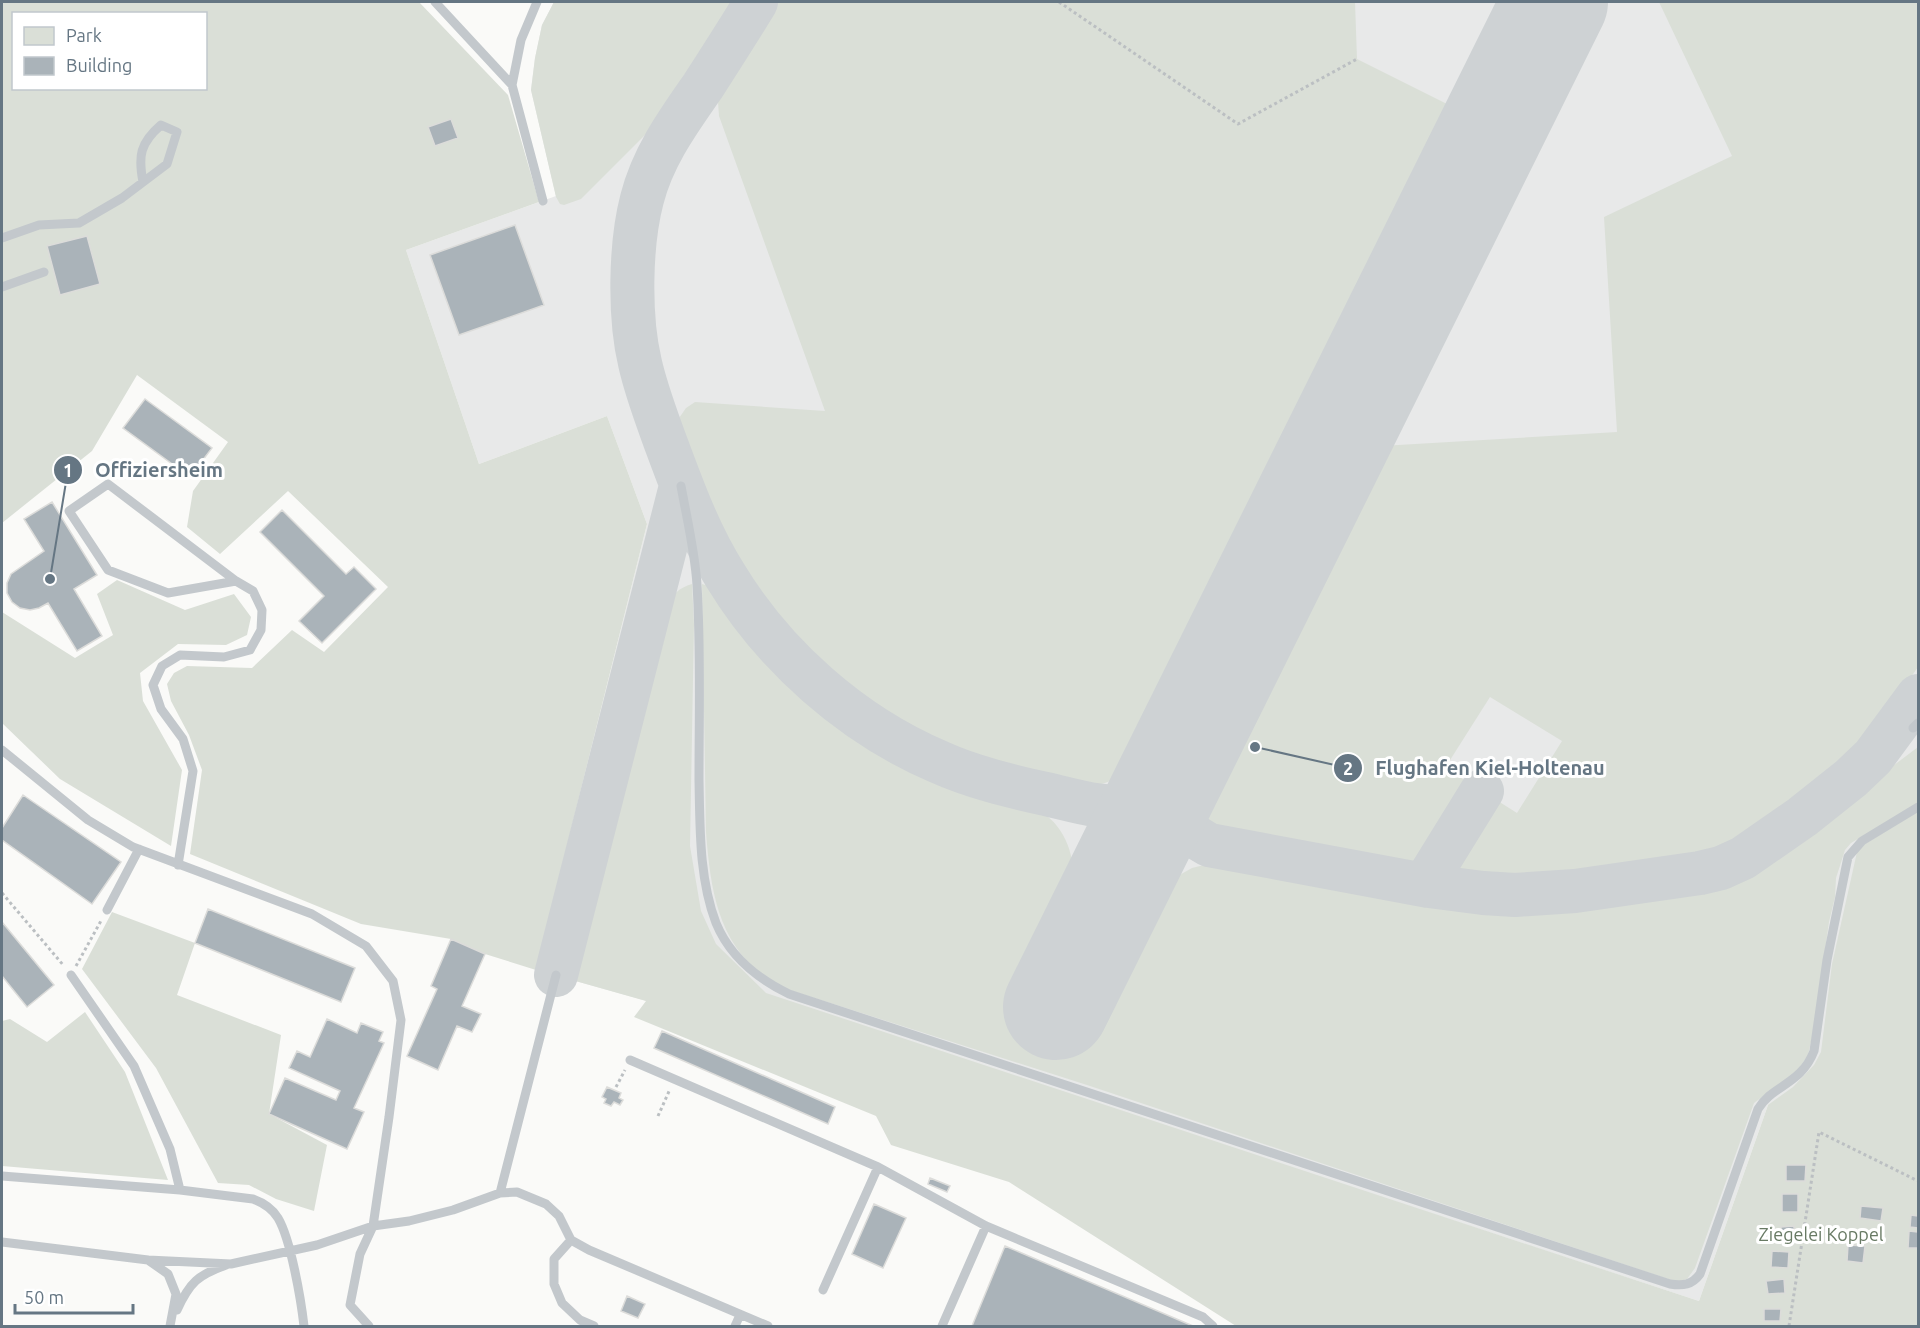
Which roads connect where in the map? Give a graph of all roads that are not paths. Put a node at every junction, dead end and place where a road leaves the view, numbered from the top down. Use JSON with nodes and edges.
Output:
{"nodes":[{"id":1,"x":435,"y":2,"type":"edge"},
{"id":2,"x":537,"y":2,"type":"edge"},
{"id":3,"x":512,"y":85,"type":"junction"},
{"id":4,"x":143,"y":182,"type":"junction"},
{"id":5,"x":543,"y":201,"type":"dead end"},
{"id":6,"x":2,"y":238,"type":"edge"},
{"id":7,"x":44,"y":272,"type":"dead end"},
{"id":8,"x":2,"y":287,"type":"edge"},
{"id":9,"x":681,"y":486,"type":"dead end"},
{"id":10,"x":236,"y":581,"type":"junction"},
{"id":11,"x":2,"y":750,"type":"edge"},
{"id":12,"x":1918,"y":807,"type":"edge"},
{"id":13,"x":140,"y":849,"type":"junction"},
{"id":14,"x":178,"y":865,"type":"junction"},
{"id":15,"x":107,"y":910,"type":"road end"},
{"id":16,"x":71,"y":975,"type":"road end"},
{"id":17,"x":556,"y":975,"type":"dead end"},
{"id":18,"x":630,"y":1060,"type":"road end"},
{"id":19,"x":878,"y":1167,"type":"junction"},
{"id":20,"x":2,"y":1176,"type":"edge"},
{"id":21,"x":180,"y":1190,"type":"junction"},
{"id":22,"x":500,"y":1193,"type":"junction"},
{"id":23,"x":373,"y":1226,"type":"junction"},
{"id":24,"x":986,"y":1226,"type":"junction"},
{"id":25,"x":571,"y":1240,"type":"junction"},
{"id":26,"x":2,"y":1242,"type":"edge"},
{"id":27,"x":290,"y":1252,"type":"junction"},
{"id":28,"x":148,"y":1260,"type":"junction"},
{"id":29,"x":231,"y":1264,"type":"junction"},
{"id":30,"x":824,"y":1290,"type":"dead end"},
{"id":31,"x":740,"y":1315,"type":"junction"},
{"id":32,"x":171,"y":1322,"type":"edge"},
{"id":33,"x":304,"y":1326,"type":"edge"},
{"id":34,"x":369,"y":1326,"type":"edge"},
{"id":35,"x":594,"y":1326,"type":"edge"},
{"id":36,"x":735,"y":1326,"type":"edge"},
{"id":37,"x":768,"y":1326,"type":"edge"},
{"id":38,"x":942,"y":1326,"type":"edge"},
{"id":39,"x":1213,"y":1326,"type":"edge"}],
"edges":[{"from":1,"to":3,"type":"lane"},
{"from":2,"to":3,"type":"lane"},
{"from":3,"to":5,"type":"lane"},
{"from":4,"to":4,"type":"lane"},
{"from":4,"to":6,"type":"lane"},
{"from":7,"to":8,"type":"lane"},
{"from":9,"to":12,"type":"lane"},
{"from":10,"to":10,"type":"lane"},
{"from":10,"to":14,"type":"lane"},
{"from":11,"to":13,"type":"lane"},
{"from":13,"to":14,"type":"lane"},
{"from":13,"to":15,"type":"lane"},
{"from":14,"to":23,"type":"lane"},
{"from":16,"to":21,"type":"lane"},
{"from":17,"to":22,"type":"lane"},
{"from":18,"to":19,"type":"lane"},
{"from":19,"to":24,"type":"lane"},
{"from":19,"to":30,"type":"lane"},
{"from":20,"to":21,"type":"lane"},
{"from":21,"to":27,"type":"lane"},
{"from":22,"to":23,"type":"lane"},
{"from":22,"to":25,"type":"lane"},
{"from":23,"to":27,"type":"lane"},
{"from":23,"to":34,"type":"lane"},
{"from":24,"to":38,"type":"lane"},
{"from":24,"to":39,"type":"lane"},
{"from":25,"to":31,"type":"lane"},
{"from":25,"to":35,"type":"lane"},
{"from":26,"to":28,"type":"lane"},
{"from":27,"to":29,"type":"lane"},
{"from":27,"to":33,"type":"lane"},
{"from":28,"to":29,"type":"lane"},
{"from":28,"to":32,"type":"lane"},
{"from":29,"to":32,"type":"lane"},
{"from":31,"to":36,"type":"lane"},
{"from":31,"to":37,"type":"lane"}]}
